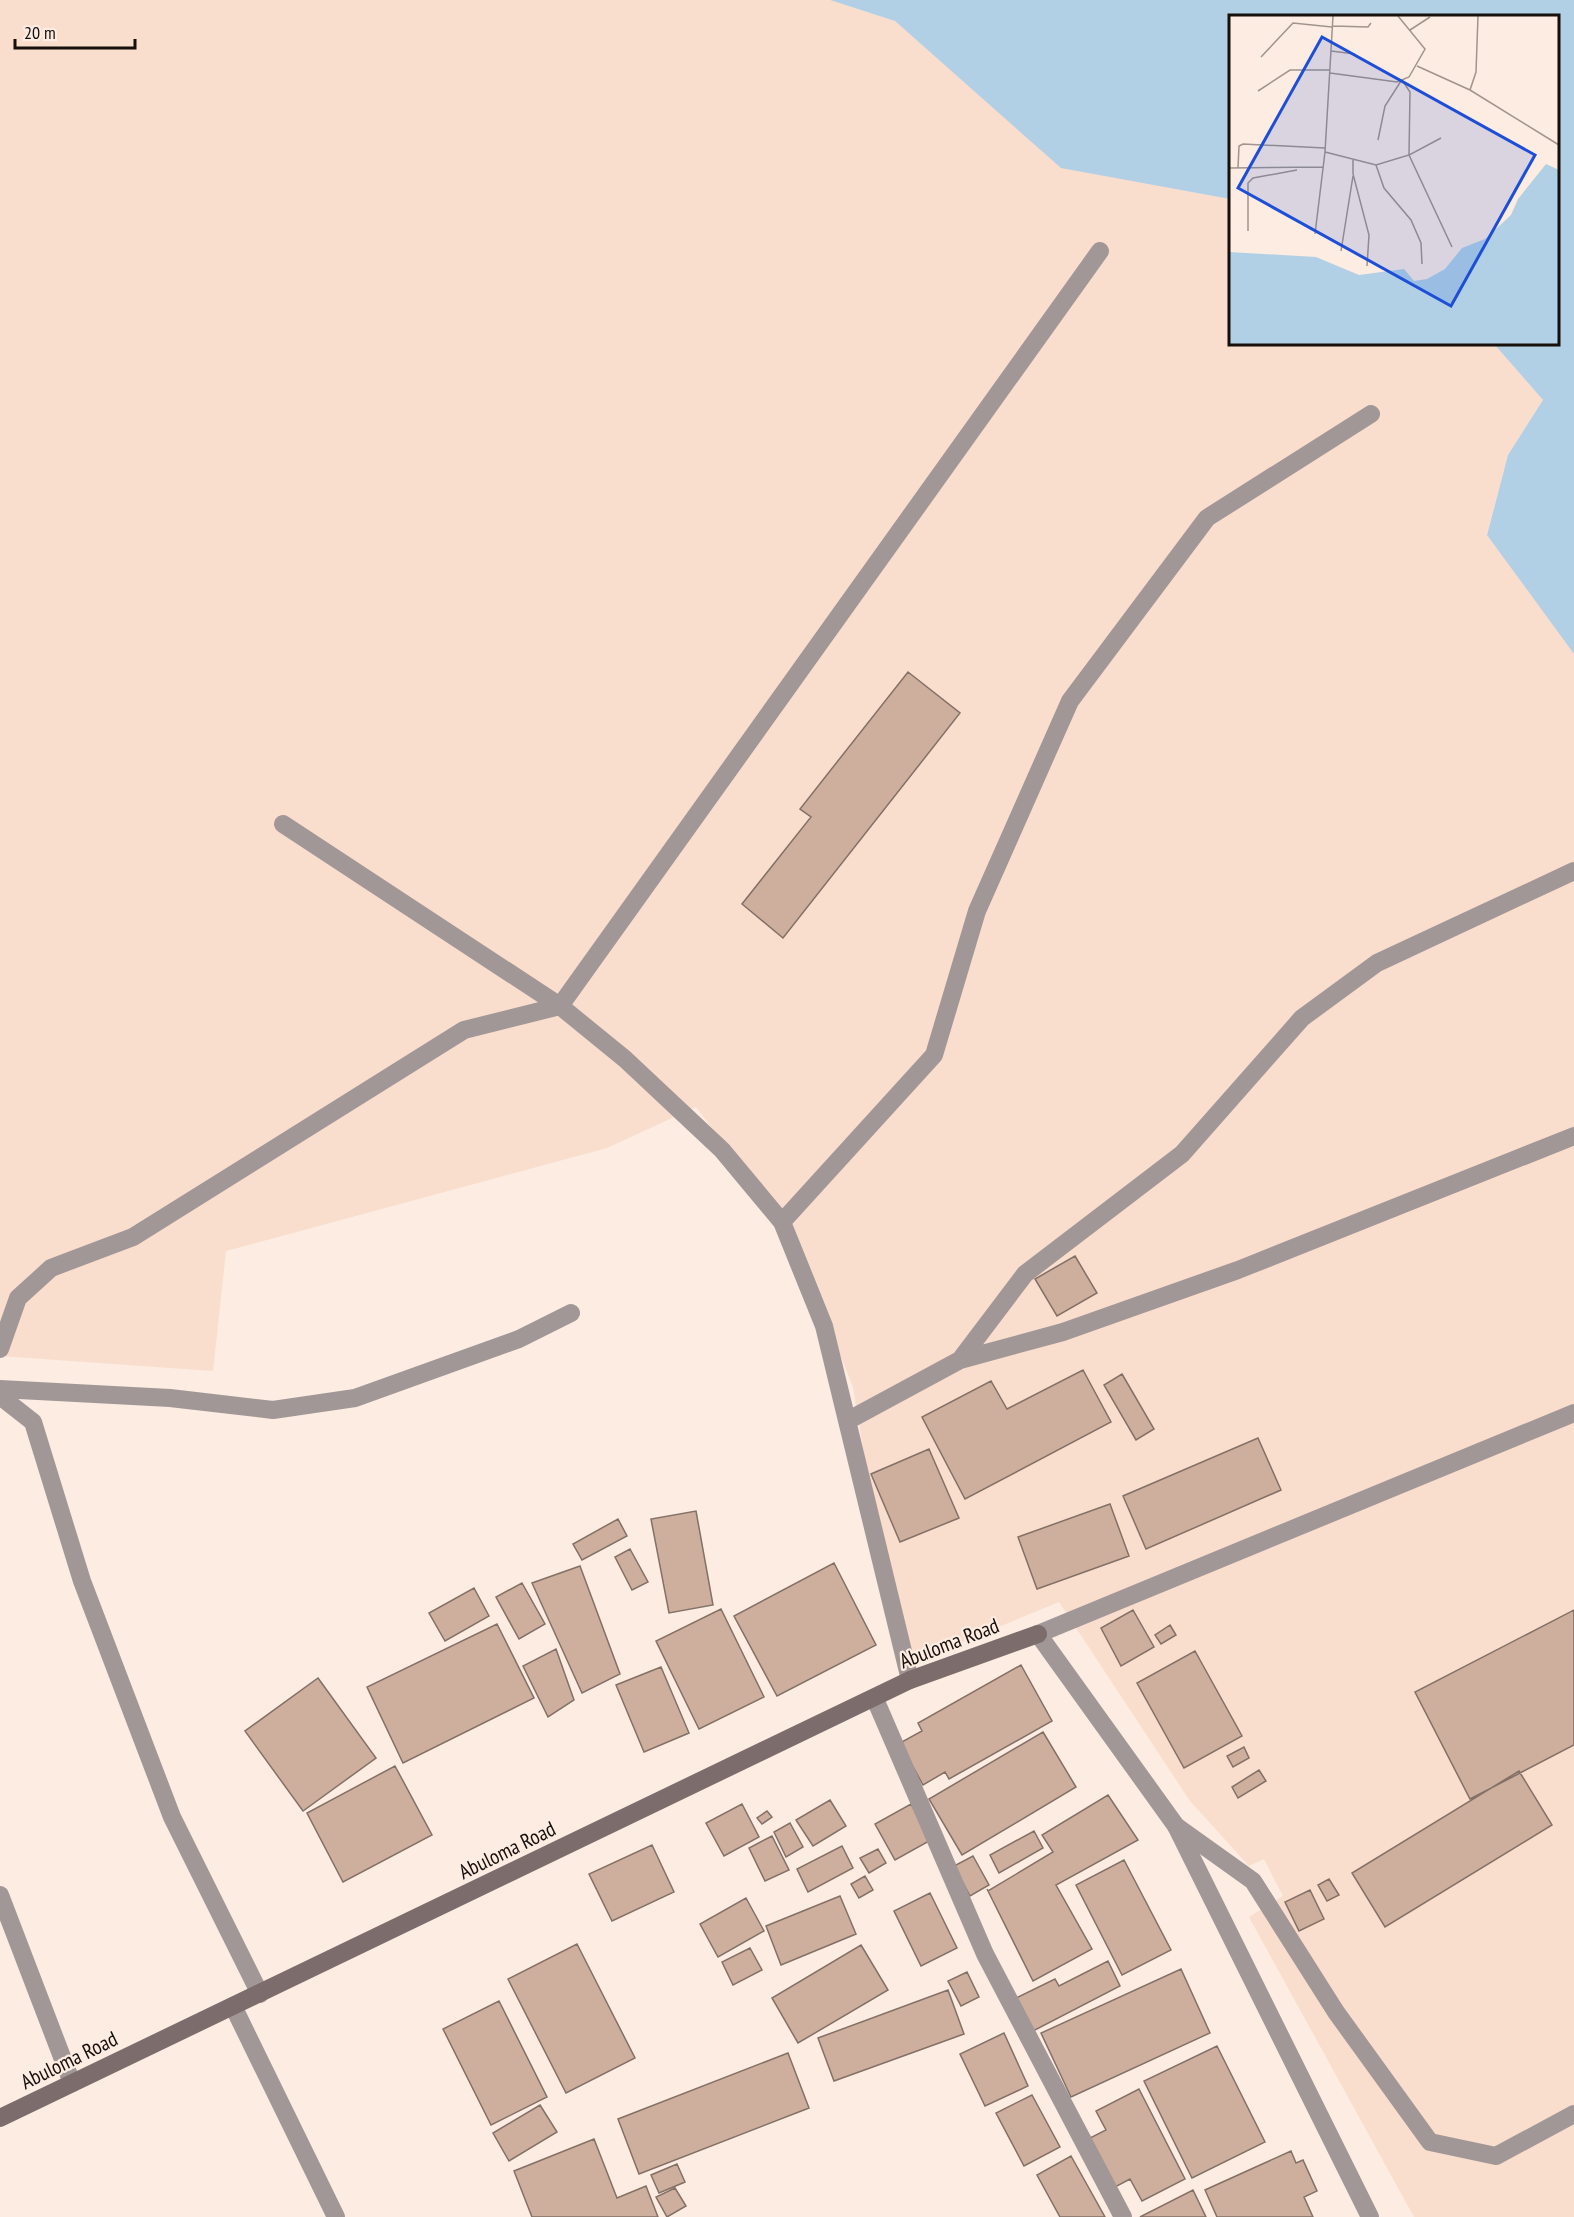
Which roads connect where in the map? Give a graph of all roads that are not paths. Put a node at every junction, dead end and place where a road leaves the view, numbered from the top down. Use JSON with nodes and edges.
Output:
{"nodes":[{"id":1,"x":1100,"y":251,"type":"dead end"},
{"id":2,"x":1371,"y":414,"type":"dead end"},
{"id":3,"x":284,"y":824,"type":"dead end"},
{"id":4,"x":1574,"y":871,"type":"edge"},
{"id":5,"x":560,"y":1006,"type":"junction"},
{"id":6,"x":1574,"y":1136,"type":"edge"},
{"id":7,"x":782,"y":1222,"type":"junction"},
{"id":8,"x":571,"y":1313,"type":"dead end"},
{"id":9,"x":0,"y":1349,"type":"edge"},
{"id":10,"x":960,"y":1360,"type":"junction"},
{"id":11,"x":0,"y":1389,"type":"edge"},
{"id":12,"x":0,"y":1396,"type":"edge"},
{"id":13,"x":1574,"y":1413,"type":"edge"},
{"id":14,"x":847,"y":1421,"type":"junction"},
{"id":15,"x":1038,"y":1634,"type":"junction"},
{"id":16,"x":910,"y":1680,"type":"junction"},
{"id":17,"x":874,"y":1699,"type":"junction"},
{"id":18,"x":1176,"y":1826,"type":"junction"},
{"id":19,"x":0,"y":1895,"type":"edge"},
{"id":20,"x":260,"y":1994,"type":"junction"},
{"id":21,"x":233,"y":2006,"type":"junction"},
{"id":22,"x":72,"y":2083,"type":"junction"},
{"id":23,"x":1574,"y":2114,"type":"edge"},
{"id":24,"x":0,"y":2118,"type":"edge"},
{"id":25,"x":336,"y":2217,"type":"edge"},
{"id":26,"x":1123,"y":2217,"type":"edge"},
{"id":27,"x":1370,"y":2217,"type":"edge"}],
"edges":[{"from":1,"to":5,"type":"street"},
{"from":2,"to":7,"type":"street"},
{"from":3,"to":5,"type":"street"},
{"from":4,"to":10,"type":"street"},
{"from":5,"to":7,"type":"street"},
{"from":5,"to":9,"type":"street"},
{"from":6,"to":10,"type":"street"},
{"from":7,"to":14,"type":"street"},
{"from":8,"to":11,"type":"street"},
{"from":10,"to":14,"type":"street"},
{"from":12,"to":20,"type":"street"},
{"from":13,"to":15,"type":"street"},
{"from":14,"to":16,"type":"street"},
{"from":15,"to":16,"type":"street","name":"Abuloma Road"},
{"from":15,"to":18,"type":"street"},
{"from":16,"to":17,"type":"street","name":"Abuloma Road"},
{"from":17,"to":20,"type":"street","name":"Abuloma Road"},
{"from":17,"to":26,"type":"street"},
{"from":18,"to":23,"type":"street"},
{"from":18,"to":27,"type":"street"},
{"from":19,"to":22,"type":"street"},
{"from":20,"to":21,"type":"street","name":"Abuloma Road"},
{"from":21,"to":22,"type":"street","name":"Abuloma Road"},
{"from":21,"to":25,"type":"street"},
{"from":22,"to":24,"type":"street","name":"Abuloma Road"}]}
